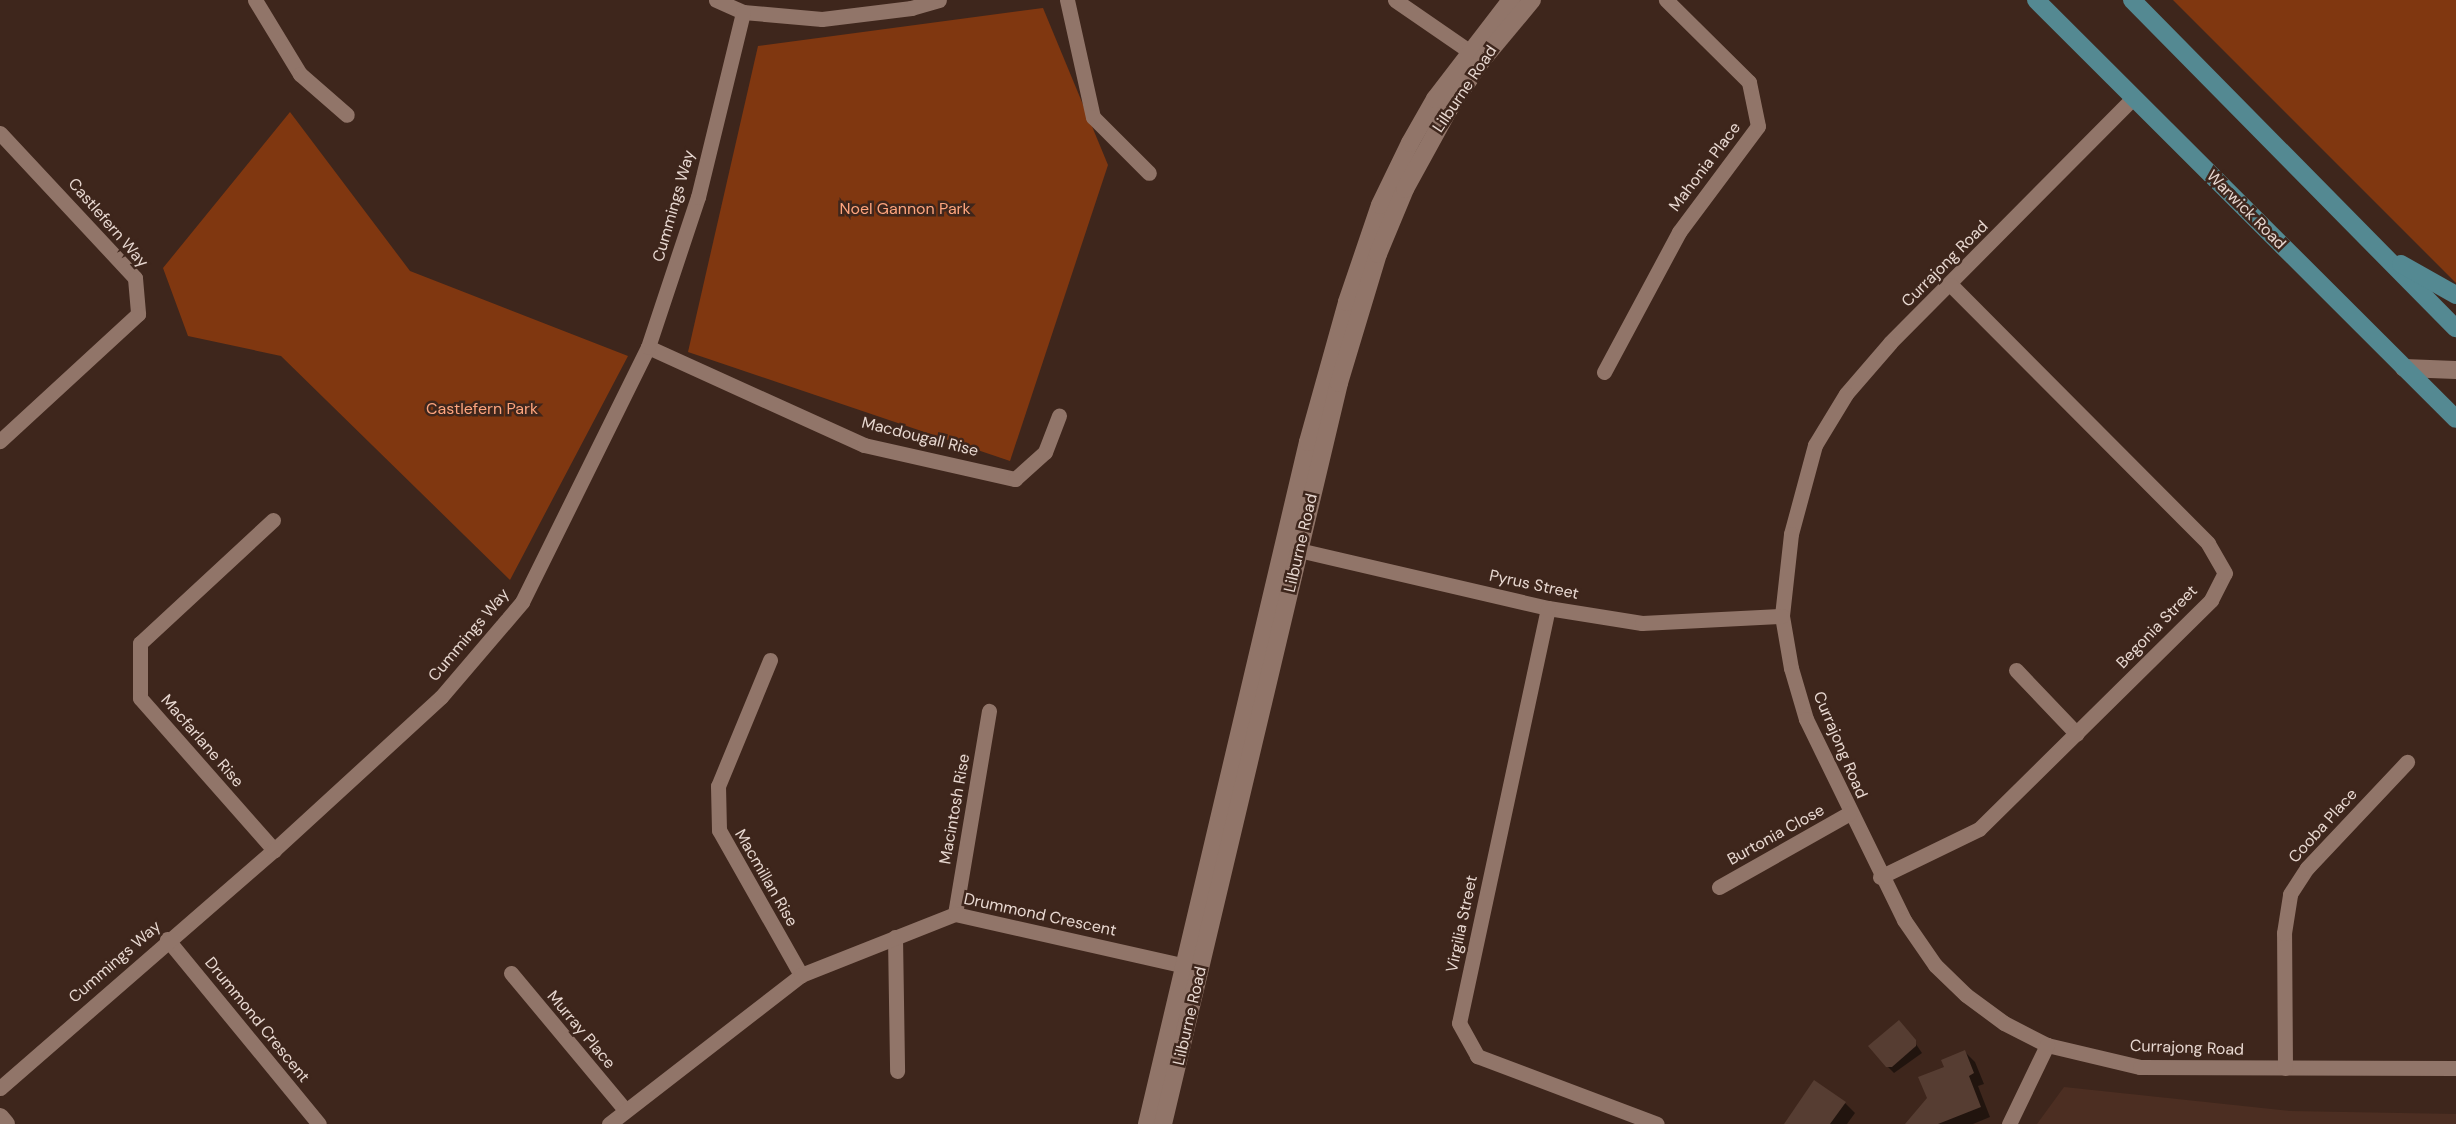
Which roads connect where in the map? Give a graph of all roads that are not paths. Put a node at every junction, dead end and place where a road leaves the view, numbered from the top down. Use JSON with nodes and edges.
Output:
{"nodes":[{"id":1,"x":255,"y":0,"type":"edge"},
{"id":2,"x":716,"y":0,"type":"edge"},
{"id":3,"x":939,"y":0,"type":"edge"},
{"id":4,"x":1067,"y":0,"type":"edge"},
{"id":5,"x":1395,"y":0,"type":"edge"},
{"id":6,"x":1511,"y":0,"type":"edge"},
{"id":7,"x":1532,"y":0,"type":"edge"},
{"id":8,"x":1666,"y":0,"type":"edge"},
{"id":9,"x":2036,"y":0,"type":"edge"},
{"id":10,"x":2132,"y":0,"type":"edge"},
{"id":11,"x":910,"y":4,"type":"edge"},
{"id":12,"x":743,"y":12,"type":"junction"},
{"id":13,"x":1475,"y":56,"type":"junction"},
{"id":14,"x":2134,"y":97,"type":"junction"},
{"id":15,"x":347,"y":115,"type":"dead end"},
{"id":16,"x":0,"y":133,"type":"edge"},
{"id":17,"x":1149,"y":173,"type":"dead end"},
{"id":18,"x":2384,"y":255,"type":"junction"},
{"id":19,"x":1951,"y":285,"type":"junction"},
{"id":20,"x":2456,"y":295,"type":"edge"},
{"id":21,"x":2456,"y":328,"type":"edge"},
{"id":22,"x":648,"y":347,"type":"junction"},
{"id":23,"x":2404,"y":368,"type":"junction"},
{"id":24,"x":2456,"y":370,"type":"edge"},
{"id":25,"x":1604,"y":372,"type":"dead end"},
{"id":26,"x":1059,"y":416,"type":"dead end"},
{"id":27,"x":2456,"y":419,"type":"edge"},
{"id":28,"x":0,"y":441,"type":"edge"},
{"id":29,"x":273,"y":520,"type":"dead end"},
{"id":30,"x":1291,"y":548,"type":"junction"},
{"id":31,"x":1548,"y":608,"type":"junction"},
{"id":32,"x":1782,"y":616,"type":"junction"},
{"id":33,"x":770,"y":660,"type":"dead end"},
{"id":34,"x":2016,"y":670,"type":"dead end"},
{"id":35,"x":989,"y":711,"type":"dead end"},
{"id":36,"x":2077,"y":734,"type":"junction"},
{"id":37,"x":2407,"y":762,"type":"dead end"},
{"id":38,"x":1850,"y":813,"type":"junction"},
{"id":39,"x":274,"y":850,"type":"junction"},
{"id":40,"x":1880,"y":877,"type":"junction"},
{"id":41,"x":1719,"y":887,"type":"dead end"},
{"id":42,"x":955,"y":914,"type":"junction"},
{"id":43,"x":895,"y":937,"type":"junction"},
{"id":44,"x":167,"y":939,"type":"junction"},
{"id":45,"x":1192,"y":967,"type":"junction"},
{"id":46,"x":511,"y":973,"type":"dead end"},
{"id":47,"x":801,"y":975,"type":"junction"},
{"id":48,"x":2047,"y":1046,"type":"junction"},
{"id":49,"x":2285,"y":1068,"type":"junction"},
{"id":50,"x":2456,"y":1068,"type":"edge"},
{"id":51,"x":897,"y":1071,"type":"dead end"},
{"id":52,"x":0,"y":1088,"type":"edge"},
{"id":53,"x":625,"y":1110,"type":"junction"},
{"id":54,"x":0,"y":1117,"type":"edge"},
{"id":55,"x":6,"y":1124,"type":"edge"},
{"id":56,"x":319,"y":1124,"type":"edge"},
{"id":57,"x":609,"y":1124,"type":"edge"},
{"id":58,"x":1147,"y":1124,"type":"edge"},
{"id":59,"x":1163,"y":1124,"type":"edge"},
{"id":60,"x":1657,"y":1124,"type":"edge"},
{"id":61,"x":2009,"y":1124,"type":"edge"}],
"edges":[{"from":1,"to":15,"type":"street"},
{"from":2,"to":12,"type":"street"},
{"from":3,"to":11,"type":"street"},
{"from":4,"to":17,"type":"street"},
{"from":5,"to":13,"type":"street"},
{"from":6,"to":13,"type":"street","name":"Lilburne Road"},
{"from":7,"to":13,"type":"street","name":"Lilburne Road"},
{"from":8,"to":25,"type":"street","name":"Mahonia Place"},
{"from":9,"to":14,"type":"main road","name":"Warwick Road"},
{"from":10,"to":18,"type":"main road"},
{"from":11,"to":12,"type":"street"},
{"from":12,"to":22,"type":"street","name":"Cummings Way"},
{"from":13,"to":30,"type":"street","name":"Lilburne Road"},
{"from":14,"to":19,"type":"street","name":"Currajong Road"},
{"from":14,"to":23,"type":"main road","name":"Warwick Road"},
{"from":16,"to":28,"type":"street","name":"Castlefern Way"},
{"from":18,"to":20,"type":"main road"},
{"from":18,"to":21,"type":"main road"},
{"from":19,"to":32,"type":"street","name":"Currajong Road"},
{"from":19,"to":36,"type":"street","name":"Begonia Street"},
{"from":22,"to":26,"type":"street","name":"Macdougall Rise"},
{"from":22,"to":39,"type":"street","name":"Cummings Way"},
{"from":23,"to":24,"type":"street"},
{"from":23,"to":27,"type":"main road","name":"Warwick Road"},
{"from":29,"to":39,"type":"street","name":"Macfarlane Rise"},
{"from":30,"to":31,"type":"street","name":"Pyrus Street"},
{"from":30,"to":45,"type":"street","name":"Lilburne Road"},
{"from":31,"to":32,"type":"street","name":"Pyrus Street"},
{"from":31,"to":60,"type":"street","name":"Virgilia Street"},
{"from":32,"to":38,"type":"street","name":"Currajong Road"},
{"from":33,"to":47,"type":"street","name":"Macmillan Rise"},
{"from":34,"to":36,"type":"street"},
{"from":35,"to":42,"type":"street","name":"Macintosh Rise"},
{"from":36,"to":40,"type":"street","name":"Begonia Street"},
{"from":37,"to":49,"type":"street","name":"Cooba Place"},
{"from":38,"to":40,"type":"street","name":"Currajong Road"},
{"from":38,"to":41,"type":"street","name":"Burtonia Close"},
{"from":39,"to":44,"type":"street","name":"Cummings Way"},
{"from":40,"to":48,"type":"street","name":"Currajong Road"},
{"from":42,"to":43,"type":"street","name":"Drummond Crescent"},
{"from":42,"to":45,"type":"street","name":"Drummond Crescent"},
{"from":43,"to":47,"type":"street","name":"Drummond Crescent"},
{"from":43,"to":51,"type":"street"},
{"from":44,"to":52,"type":"street","name":"Cummings Way"},
{"from":44,"to":56,"type":"street","name":"Drummond Crescent"},
{"from":45,"to":58,"type":"street","name":"Lilburne Road"},
{"from":45,"to":59,"type":"street","name":"Lilburne Road"},
{"from":46,"to":53,"type":"street","name":"Murray Place"},
{"from":47,"to":53,"type":"street","name":"Drummond Crescent"},
{"from":48,"to":49,"type":"street","name":"Currajong Road"},
{"from":48,"to":61,"type":"street"},
{"from":49,"to":50,"type":"street","name":"Currajong Road"},
{"from":53,"to":57,"type":"street","name":"Drummond Crescent"},
{"from":54,"to":55,"type":"street"}]}
